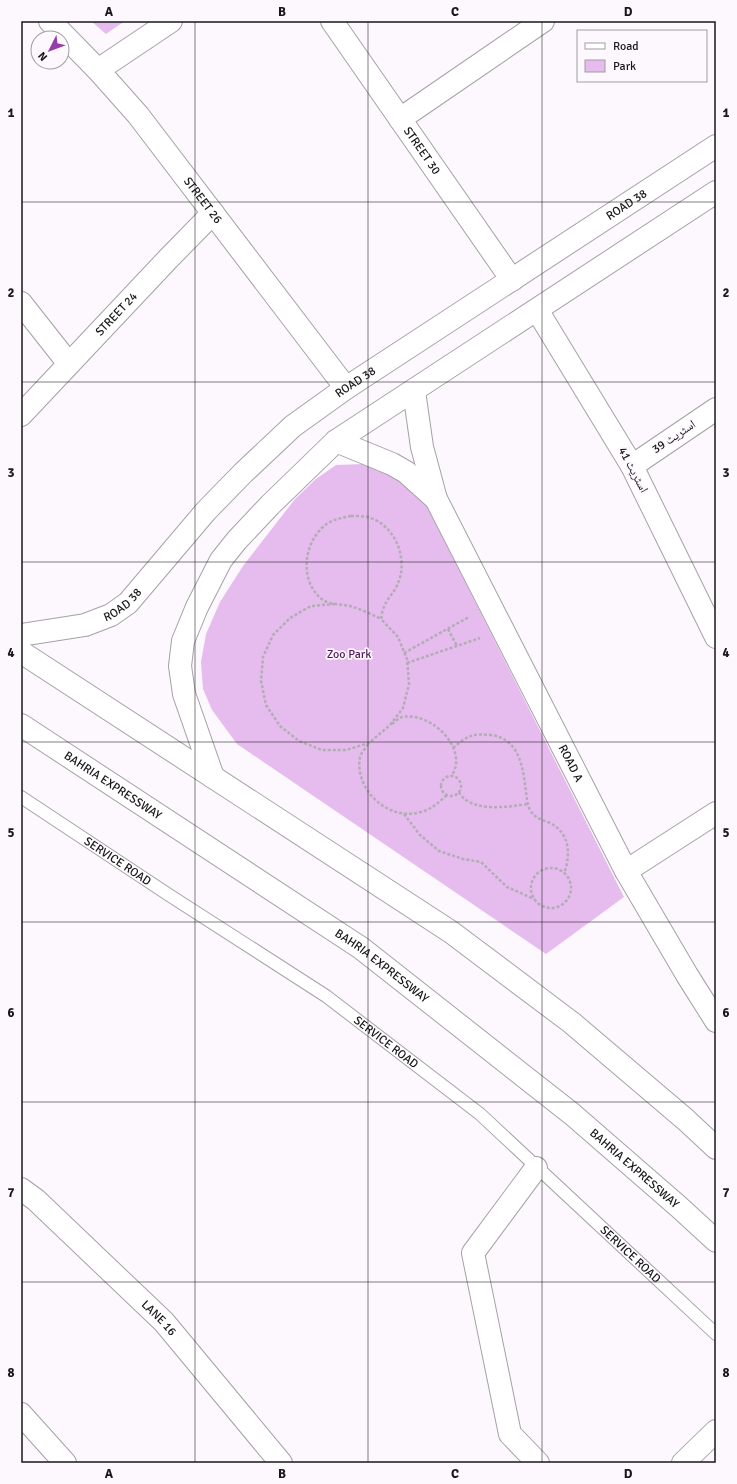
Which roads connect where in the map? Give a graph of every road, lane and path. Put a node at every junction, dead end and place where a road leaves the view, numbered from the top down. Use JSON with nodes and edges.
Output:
{"nodes":[{"id":1,"x":50,"y":21,"type":"edge"},
{"id":2,"x":171,"y":21,"type":"edge"},
{"id":3,"x":332,"y":21,"type":"edge"},
{"id":4,"x":543,"y":21,"type":"edge"},
{"id":5,"x":98,"y":70,"type":"junction"},
{"id":6,"x":400,"y":119,"type":"junction"},
{"id":7,"x":716,"y":146,"type":"edge"},
{"id":8,"x":716,"y":192,"type":"edge"},
{"id":9,"x":213,"y":213,"type":"junction"},
{"id":10,"x":512,"y":280,"type":"junction"},
{"id":11,"x":21,"y":303,"type":"edge"},
{"id":12,"x":537,"y":310,"type":"junction"},
{"id":13,"x":69,"y":364,"type":"junction"},
{"id":14,"x":346,"y":388,"type":"junction"},
{"id":15,"x":414,"y":391,"type":"junction"},
{"id":16,"x":716,"y":409,"type":"edge"},
{"id":17,"x":21,"y":415,"type":"edge"},
{"id":18,"x":336,"y":441,"type":"junction"},
{"id":19,"x":632,"y":466,"type":"junction"},
{"id":20,"x":436,"y":499,"type":"junction"},
{"id":21,"x":335,"y":604,"type":"junction"},
{"id":22,"x":491,"y":605,"type":"junction"},
{"id":23,"x":711,"y":614,"type":"edge"},
{"id":24,"x":381,"y":619,"type":"junction"},
{"id":25,"x":448,"y":629,"type":"junction"},
{"id":26,"x":504,"y":630,"type":"junction"},
{"id":27,"x":21,"y":635,"type":"edge"},
{"id":28,"x":716,"y":637,"type":"edge"},
{"id":29,"x":457,"y":646,"type":"junction"},
{"id":30,"x":21,"y":652,"type":"edge"},
{"id":31,"x":404,"y":653,"type":"junction"},
{"id":32,"x":408,"y":663,"type":"junction"},
{"id":33,"x":21,"y":725,"type":"edge"},
{"id":34,"x":390,"y":725,"type":"junction"},
{"id":35,"x":369,"y":743,"type":"junction"},
{"id":36,"x":453,"y":748,"type":"junction"},
{"id":37,"x":452,"y":776,"type":"junction"},
{"id":38,"x":213,"y":777,"type":"junction"},
{"id":39,"x":459,"y":792,"type":"junction"},
{"id":40,"x":446,"y":795,"type":"junction"},
{"id":41,"x":21,"y":797,"type":"edge"},
{"id":42,"x":528,"y":804,"type":"junction"},
{"id":43,"x":716,"y":813,"type":"edge"},
{"id":44,"x":404,"y":814,"type":"junction"},
{"id":45,"x":626,"y":871,"type":"junction"},
{"id":46,"x":564,"y":873,"type":"junction"},
{"id":47,"x":534,"y":899,"type":"junction"},
{"id":48,"x":715,"y":1017,"type":"edge"},
{"id":49,"x":716,"y":1148,"type":"edge"},
{"id":50,"x":536,"y":1168,"type":"junction"},
{"id":51,"x":21,"y":1189,"type":"edge"},
{"id":52,"x":716,"y":1241,"type":"edge"},
{"id":53,"x":716,"y":1334,"type":"edge"},
{"id":54,"x":21,"y":1414,"type":"edge"},
{"id":55,"x":716,"y":1431,"type":"edge"},
{"id":56,"x":65,"y":1463,"type":"edge"},
{"id":57,"x":281,"y":1463,"type":"edge"},
{"id":58,"x":538,"y":1463,"type":"edge"},
{"id":59,"x":683,"y":1463,"type":"edge"}],
"edges":[{"from":1,"to":5,"type":"main road","name":"STREET 26"},
{"from":2,"to":5,"type":"main road"},
{"from":3,"to":6,"type":"main road","name":"STREET 30"},
{"from":4,"to":6,"type":"main road"},
{"from":5,"to":9,"type":"main road","name":"STREET 26"},
{"from":6,"to":10,"type":"main road","name":"STREET 30"},
{"from":7,"to":10,"type":"main road","name":"ROAD 38"},
{"from":8,"to":12,"type":"main road"},
{"from":9,"to":13,"type":"main road","name":"STREET 24"},
{"from":9,"to":14,"type":"main road","name":"STREET 26"},
{"from":10,"to":14,"type":"main road","name":"ROAD 38"},
{"from":11,"to":13,"type":"main road"},
{"from":12,"to":15,"type":"main road"},
{"from":12,"to":19,"type":"main road","name":"اسٹریٹ 41"},
{"from":13,"to":17,"type":"main road","name":"STREET 24"},
{"from":14,"to":27,"type":"main road","name":"ROAD 38"},
{"from":15,"to":18,"type":"main road"},
{"from":15,"to":20,"type":"main road"},
{"from":16,"to":19,"type":"main road","name":"اسٹریٹ 39"},
{"from":18,"to":20,"type":"main road"},
{"from":18,"to":38,"type":"main road"},
{"from":19,"to":23,"type":"main road","name":"اسٹریٹ 41"},
{"from":20,"to":22,"type":"main road","name":"ROAD A"},
{"from":21,"to":24,"type":"path"},
{"from":21,"to":24,"type":"path"},
{"from":21,"to":35,"type":"path"},
{"from":22,"to":25,"type":"path"},
{"from":22,"to":26,"type":"main road","name":"ROAD A"},
{"from":23,"to":28,"type":"main road","name":"اسٹریٹ 41"},
{"from":24,"to":31,"type":"path"},
{"from":25,"to":29,"type":"path"},
{"from":25,"to":31,"type":"path"},
{"from":26,"to":29,"type":"path"},
{"from":26,"to":45,"type":"main road","name":"ROAD A"},
{"from":29,"to":32,"type":"path"},
{"from":30,"to":38,"type":"main road"},
{"from":31,"to":32,"type":"path"},
{"from":32,"to":34,"type":"path"},
{"from":33,"to":52,"type":"main road","name":"BAHRIA EXPRESSWAY"},
{"from":34,"to":35,"type":"path"},
{"from":34,"to":36,"type":"path"},
{"from":35,"to":44,"type":"path"},
{"from":36,"to":37,"type":"path"},
{"from":36,"to":42,"type":"path"},
{"from":37,"to":39,"type":"path"},
{"from":37,"to":40,"type":"path"},
{"from":38,"to":49,"type":"main road"},
{"from":39,"to":40,"type":"path"},
{"from":39,"to":42,"type":"path"},
{"from":40,"to":44,"type":"path"},
{"from":41,"to":50,"type":"lane","name":"SERVICE ROAD"},
{"from":42,"to":46,"type":"path"},
{"from":43,"to":45,"type":"main road"},
{"from":44,"to":47,"type":"path"},
{"from":45,"to":48,"type":"main road","name":"ROAD A"},
{"from":46,"to":47,"type":"path"},
{"from":46,"to":47,"type":"path"},
{"from":50,"to":53,"type":"lane","name":"SERVICE ROAD"},
{"from":50,"to":58,"type":"main road"},
{"from":51,"to":57,"type":"main road","name":"LANE 16"},
{"from":54,"to":56,"type":"main road"},
{"from":55,"to":59,"type":"main road"}]}
